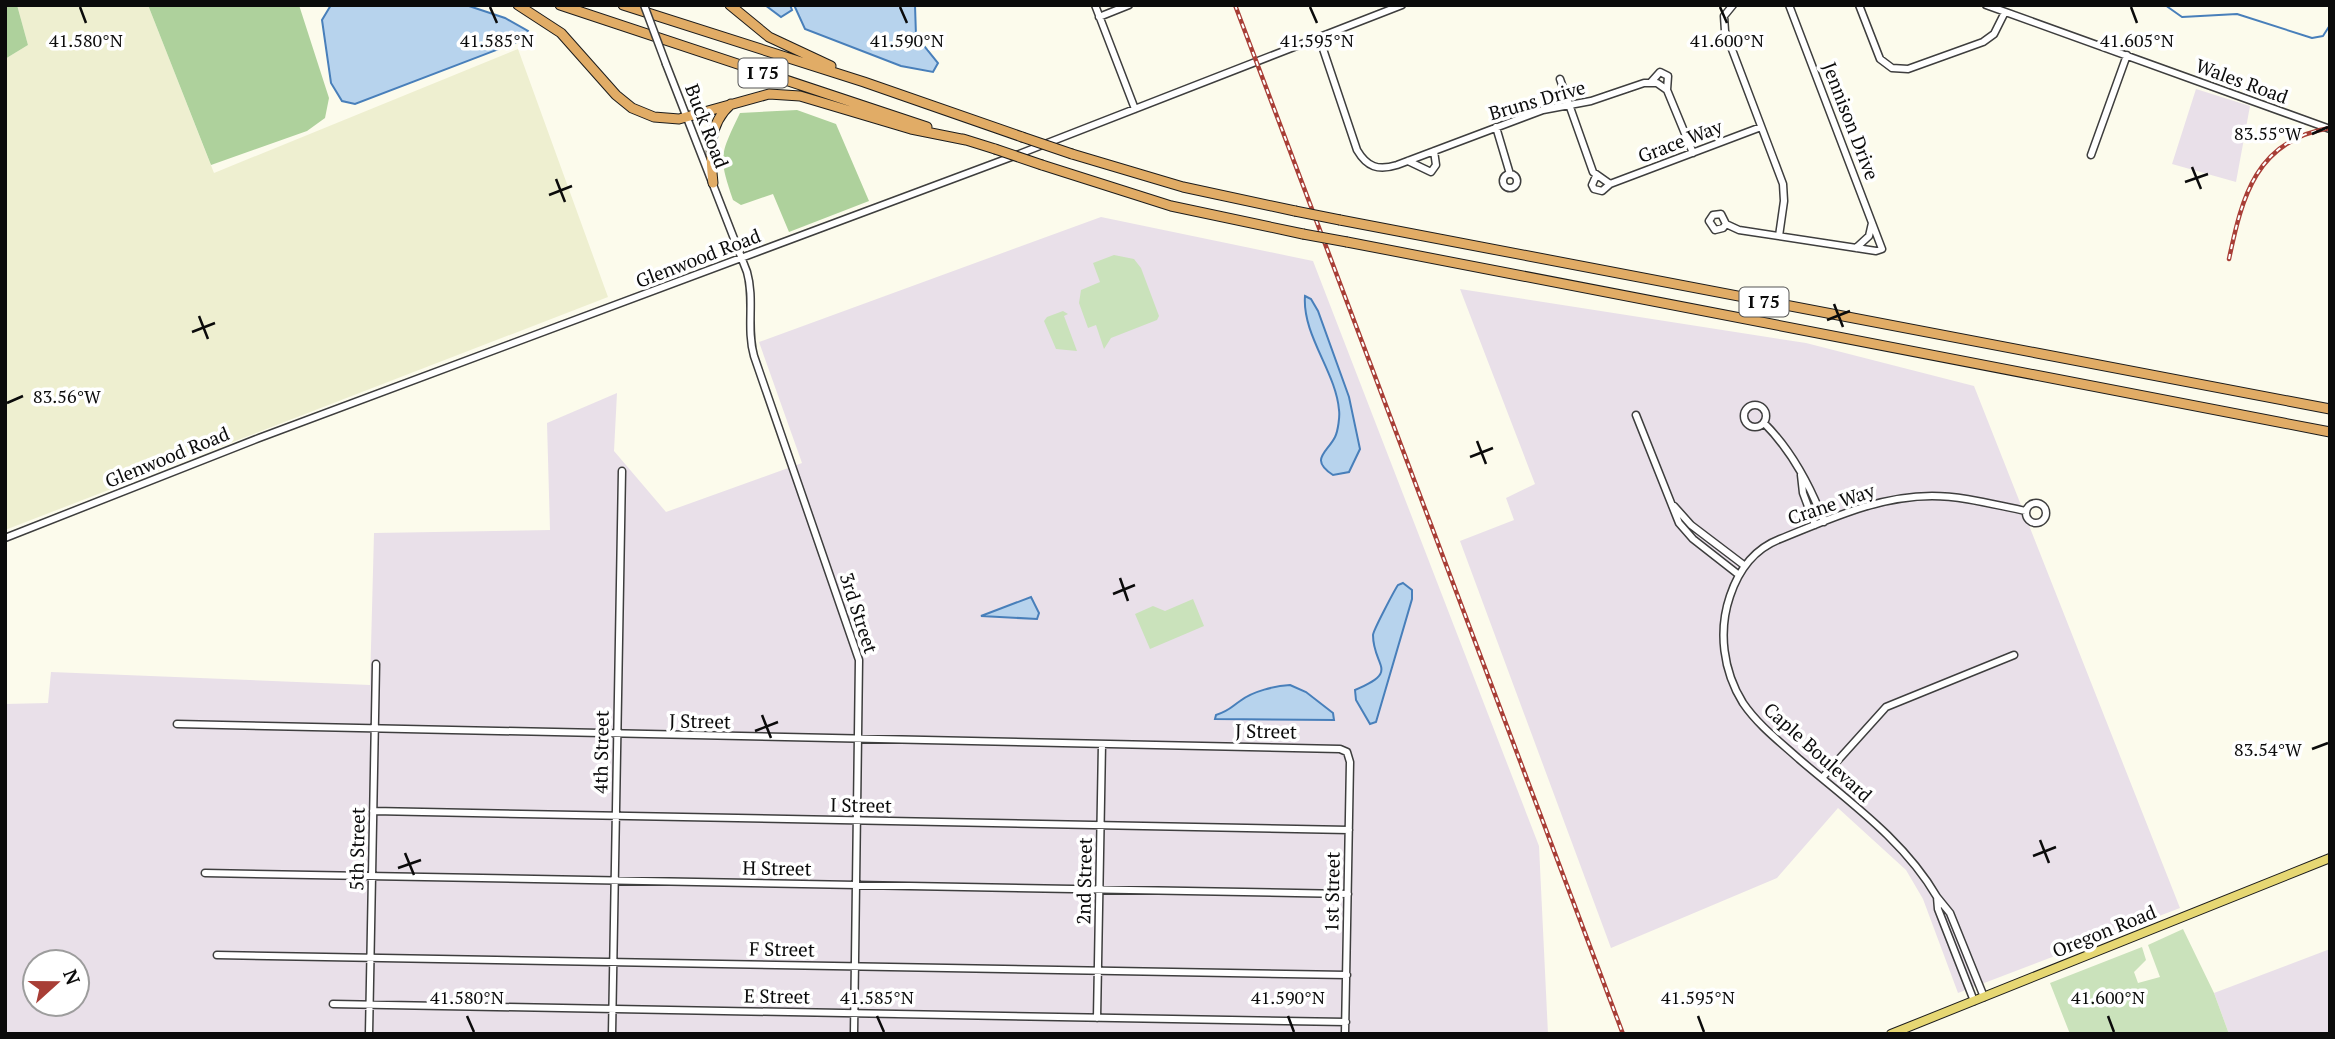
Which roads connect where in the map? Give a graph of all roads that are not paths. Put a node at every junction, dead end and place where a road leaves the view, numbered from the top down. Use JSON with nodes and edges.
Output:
{"nodes":[{"id":1,"x":518,"y":5,"type":"edge"},
{"id":2,"x":560,"y":5,"type":"edge"},
{"id":3,"x":623,"y":5,"type":"edge"},
{"id":4,"x":644,"y":5,"type":"edge"},
{"id":5,"x":730,"y":5,"type":"edge"},
{"id":6,"x":1095,"y":5,"type":"edge"},
{"id":7,"x":1129,"y":5,"type":"edge"},
{"id":8,"x":1402,"y":5,"type":"edge"},
{"id":9,"x":1733,"y":5,"type":"edge"},
{"id":10,"x":1789,"y":5,"type":"edge"},
{"id":11,"x":1859,"y":5,"type":"edge"},
{"id":12,"x":1986,"y":5,"type":"edge"},
{"id":13,"x":2005,"y":12,"type":"junction"},
{"id":14,"x":1099,"y":16,"type":"junction"},
{"id":15,"x":1319,"y":37,"type":"junction"},
{"id":16,"x":2127,"y":55,"type":"junction"},
{"id":17,"x":1560,"y":79,"type":"dead end"},
{"id":18,"x":864,"y":82,"type":"junction"},
{"id":19,"x":1651,"y":82,"type":"junction"},
{"id":20,"x":1668,"y":90,"type":"junction"},
{"id":21,"x":738,"y":100,"type":"junction"},
{"id":22,"x":1569,"y":105,"type":"junction"},
{"id":23,"x":1135,"y":109,"type":"junction"},
{"id":24,"x":686,"y":117,"type":"junction"},
{"id":25,"x":1496,"y":127,"type":"junction"},
{"id":26,"x":1761,"y":127,"type":"junction"},
{"id":27,"x":2330,"y":130,"type":"edge"},
{"id":28,"x":966,"y":140,"type":"junction"},
{"id":29,"x":1434,"y":151,"type":"junction"},
{"id":30,"x":1693,"y":153,"type":"junction"},
{"id":31,"x":2091,"y":155,"type":"dead end"},
{"id":32,"x":1408,"y":161,"type":"junction"},
{"id":33,"x":1510,"y":174,"type":"dead end"},
{"id":34,"x":1596,"y":176,"type":"junction"},
{"id":35,"x":713,"y":183,"type":"junction"},
{"id":36,"x":1609,"y":184,"type":"junction"},
{"id":37,"x":1872,"y":222,"type":"junction"},
{"id":38,"x":1726,"y":224,"type":"dead end"},
{"id":39,"x":1779,"y":236,"type":"junction"},
{"id":40,"x":1855,"y":248,"type":"junction"},
{"id":41,"x":742,"y":258,"type":"junction"},
{"id":42,"x":2330,"y":407,"type":"edge"},
{"id":43,"x":1636,"y":415,"type":"dead end"},
{"id":44,"x":1764,"y":423,"type":"dead end"},
{"id":45,"x":2327,"y":432,"type":"edge"},
{"id":46,"x":622,"y":471,"type":"dead end"},
{"id":47,"x":1801,"y":475,"type":"junction"},
{"id":48,"x":2026,"y":511,"type":"dead end"},
{"id":49,"x":1824,"y":522,"type":"junction"},
{"id":50,"x":1815,"y":525,"type":"junction"},
{"id":51,"x":5,"y":538,"type":"edge"},
{"id":52,"x":1742,"y":570,"type":"junction"},
{"id":53,"x":2014,"y":655,"type":"dead end"},
{"id":54,"x":376,"y":664,"type":"dead end"},
{"id":55,"x":177,"y":724,"type":"dead end"},
{"id":56,"x":375,"y":728,"type":"junction"},
{"id":57,"x":618,"y":735,"type":"junction"},
{"id":58,"x":859,"y":740,"type":"junction"},
{"id":59,"x":1102,"y":744,"type":"junction"},
{"id":60,"x":1347,"y":752,"type":"joint"},
{"id":61,"x":1822,"y":778,"type":"junction"},
{"id":62,"x":373,"y":811,"type":"junction"},
{"id":63,"x":616,"y":816,"type":"junction"},
{"id":64,"x":858,"y":821,"type":"junction"},
{"id":65,"x":1101,"y":825,"type":"junction"},
{"id":66,"x":1349,"y":830,"type":"junction"},
{"id":67,"x":2330,"y":858,"type":"edge"},
{"id":68,"x":205,"y":873,"type":"dead end"},
{"id":69,"x":372,"y":877,"type":"junction"},
{"id":70,"x":615,"y":881,"type":"junction"},
{"id":71,"x":857,"y":885,"type":"junction"},
{"id":72,"x":1100,"y":889,"type":"junction"},
{"id":73,"x":1348,"y":894,"type":"junction"},
{"id":74,"x":1937,"y":897,"type":"junction"},
{"id":75,"x":217,"y":955,"type":"dead end"},
{"id":76,"x":370,"y":957,"type":"junction"},
{"id":77,"x":613,"y":962,"type":"junction"},
{"id":78,"x":855,"y":966,"type":"junction"},
{"id":79,"x":1098,"y":970,"type":"junction"},
{"id":80,"x":1346,"y":975,"type":"junction"},
{"id":81,"x":1984,"y":997,"type":"junction"},
{"id":82,"x":1974,"y":1001,"type":"junction"},
{"id":83,"x":333,"y":1004,"type":"dead end"},
{"id":84,"x":369,"y":1005,"type":"junction"},
{"id":85,"x":612,"y":1009,"type":"junction"},
{"id":86,"x":855,"y":1013,"type":"junction"},
{"id":87,"x":1097,"y":1018,"type":"junction"},
{"id":88,"x":1346,"y":1022,"type":"junction"},
{"id":89,"x":369,"y":1034,"type":"edge"},
{"id":90,"x":612,"y":1034,"type":"edge"},
{"id":91,"x":854,"y":1034,"type":"edge"},
{"id":92,"x":1345,"y":1034,"type":"edge"},
{"id":93,"x":1891,"y":1034,"type":"edge"}],
"edges":[{"from":1,"to":24,"type":"highway"},
{"from":2,"to":28,"type":"highway","number":"I 75"},
{"from":3,"to":18,"type":"highway","number":"I 75"},
{"from":4,"to":24,"type":"street","name":"Buck Road","bridge":true},
{"from":5,"to":18,"type":"highway"},
{"from":6,"to":14,"type":"street"},
{"from":7,"to":14,"type":"street"},
{"from":8,"to":15,"type":"street","name":"Glenwood Road"},
{"from":9,"to":26,"type":"street"},
{"from":10,"to":37,"type":"street","name":"Jennison Drive"},
{"from":11,"to":13,"type":"street"},
{"from":12,"to":13,"type":"street","name":"Wales Road"},
{"from":13,"to":16,"type":"street","name":"Wales Road"},
{"from":14,"to":23,"type":"street"},
{"from":15,"to":23,"type":"street","name":"Glenwood Road"},
{"from":15,"to":32,"type":"street","name":"Bruns Drive"},
{"from":16,"to":27,"type":"street","name":"Wales Road"},
{"from":16,"to":31,"type":"street"},
{"from":17,"to":22,"type":"street"},
{"from":18,"to":42,"type":"highway","number":"I 75","bridge":true},
{"from":19,"to":20,"type":"street"},
{"from":19,"to":20,"type":"street"},
{"from":19,"to":22,"type":"street","name":"Bruns Drive"},
{"from":20,"to":30,"type":"street"},
{"from":21,"to":24,"type":"highway"},
{"from":21,"to":28,"type":"highway"},
{"from":21,"to":35,"type":"highway"},
{"from":22,"to":25,"type":"street","name":"Bruns Drive"},
{"from":22,"to":34,"type":"street"},
{"from":23,"to":41,"type":"street","name":"Glenwood Road"},
{"from":24,"to":35,"type":"street","name":"Buck Road"},
{"from":25,"to":29,"type":"street","name":"Bruns Drive"},
{"from":25,"to":33,"type":"street"},
{"from":26,"to":30,"type":"street","name":"Grace Way"},
{"from":26,"to":39,"type":"street"},
{"from":28,"to":45,"type":"highway","number":"I 75","bridge":true},
{"from":29,"to":32,"type":"street","name":"Bruns Drive"},
{"from":29,"to":32,"type":"street","name":"Bruns Drive"},
{"from":30,"to":36,"type":"street","name":"Grace Way"},
{"from":34,"to":36,"type":"street"},
{"from":34,"to":36,"type":"street"},
{"from":35,"to":41,"type":"street","name":"Buck Road"},
{"from":37,"to":40,"type":"street"},
{"from":37,"to":40,"type":"street","name":"Jennison Drive"},
{"from":38,"to":39,"type":"street"},
{"from":39,"to":40,"type":"street"},
{"from":41,"to":51,"type":"street","name":"Glenwood Road"},
{"from":41,"to":58,"type":"street","name":"3rd Street"},
{"from":43,"to":52,"type":"street"},
{"from":44,"to":47,"type":"street"},
{"from":46,"to":57,"type":"street","name":"4th Street"},
{"from":47,"to":49,"type":"street"},
{"from":47,"to":50,"type":"street"},
{"from":48,"to":49,"type":"street","name":"Crane Way"},
{"from":49,"to":50,"type":"street","name":"Crane Way"},
{"from":50,"to":52,"type":"street","name":"Crane Way"},
{"from":52,"to":61,"type":"street","name":"Caple Boulevard"},
{"from":53,"to":61,"type":"street"},
{"from":54,"to":56,"type":"street","name":"5th Street"},
{"from":55,"to":56,"type":"street","name":"J Street"},
{"from":56,"to":57,"type":"street","name":"J Street"},
{"from":56,"to":62,"type":"street","name":"5th Street"},
{"from":57,"to":58,"type":"street","name":"J Street"},
{"from":57,"to":63,"type":"street","name":"4th Street"},
{"from":58,"to":59,"type":"street","name":"J Street"},
{"from":58,"to":64,"type":"street","name":"3rd Street"},
{"from":59,"to":60,"type":"street","name":"J Street"},
{"from":59,"to":65,"type":"street","name":"2nd Street"},
{"from":60,"to":66,"type":"street","name":"1st Street"},
{"from":61,"to":74,"type":"street","name":"Caple Boulevard"},
{"from":62,"to":63,"type":"street","name":"I Street"},
{"from":62,"to":69,"type":"street","name":"5th Street"},
{"from":63,"to":64,"type":"street","name":"I Street"},
{"from":63,"to":70,"type":"street","name":"4th Street"},
{"from":64,"to":65,"type":"street","name":"I Street"},
{"from":64,"to":71,"type":"street","name":"3rd Street"},
{"from":65,"to":66,"type":"street","name":"I Street"},
{"from":65,"to":72,"type":"street","name":"2nd Street"},
{"from":66,"to":73,"type":"street","name":"1st Street"},
{"from":67,"to":81,"type":"main road","name":"Oregon Road"},
{"from":68,"to":69,"type":"street","name":"H Street"},
{"from":69,"to":70,"type":"street","name":"H Street"},
{"from":69,"to":76,"type":"street","name":"5th Street"},
{"from":70,"to":71,"type":"street","name":"H Street"},
{"from":70,"to":77,"type":"street","name":"4th Street"},
{"from":71,"to":72,"type":"street","name":"H Street"},
{"from":71,"to":78,"type":"street","name":"3rd Street"},
{"from":72,"to":73,"type":"street","name":"H Street"},
{"from":72,"to":79,"type":"street","name":"2nd Street"},
{"from":73,"to":80,"type":"street","name":"1st Street"},
{"from":74,"to":81,"type":"street","name":"Caple Boulevard"},
{"from":74,"to":82,"type":"street","name":"Caple Boulevard"},
{"from":75,"to":76,"type":"street","name":"F Street"},
{"from":76,"to":77,"type":"street","name":"F Street"},
{"from":76,"to":84,"type":"street","name":"5th Street"},
{"from":77,"to":78,"type":"street","name":"F Street"},
{"from":77,"to":85,"type":"street","name":"4th Street"},
{"from":78,"to":79,"type":"street","name":"F Street"},
{"from":78,"to":86,"type":"street","name":"3rd Street"},
{"from":79,"to":80,"type":"street","name":"F Street"},
{"from":79,"to":87,"type":"street","name":"2nd Street"},
{"from":80,"to":88,"type":"street","name":"1st Street"},
{"from":81,"to":82,"type":"main road","name":"Oregon Road"},
{"from":82,"to":93,"type":"main road","name":"Oregon Road"},
{"from":83,"to":84,"type":"street","name":"E Street"},
{"from":84,"to":85,"type":"street","name":"E Street"},
{"from":84,"to":89,"type":"street","name":"5th Street"},
{"from":85,"to":86,"type":"street","name":"E Street"},
{"from":85,"to":90,"type":"street","name":"4th Street"},
{"from":86,"to":87,"type":"street","name":"E Street"},
{"from":86,"to":91,"type":"street","name":"3rd Street"},
{"from":87,"to":88,"type":"street","name":"E Street"},
{"from":88,"to":92,"type":"street","name":"1st Street"}]}
